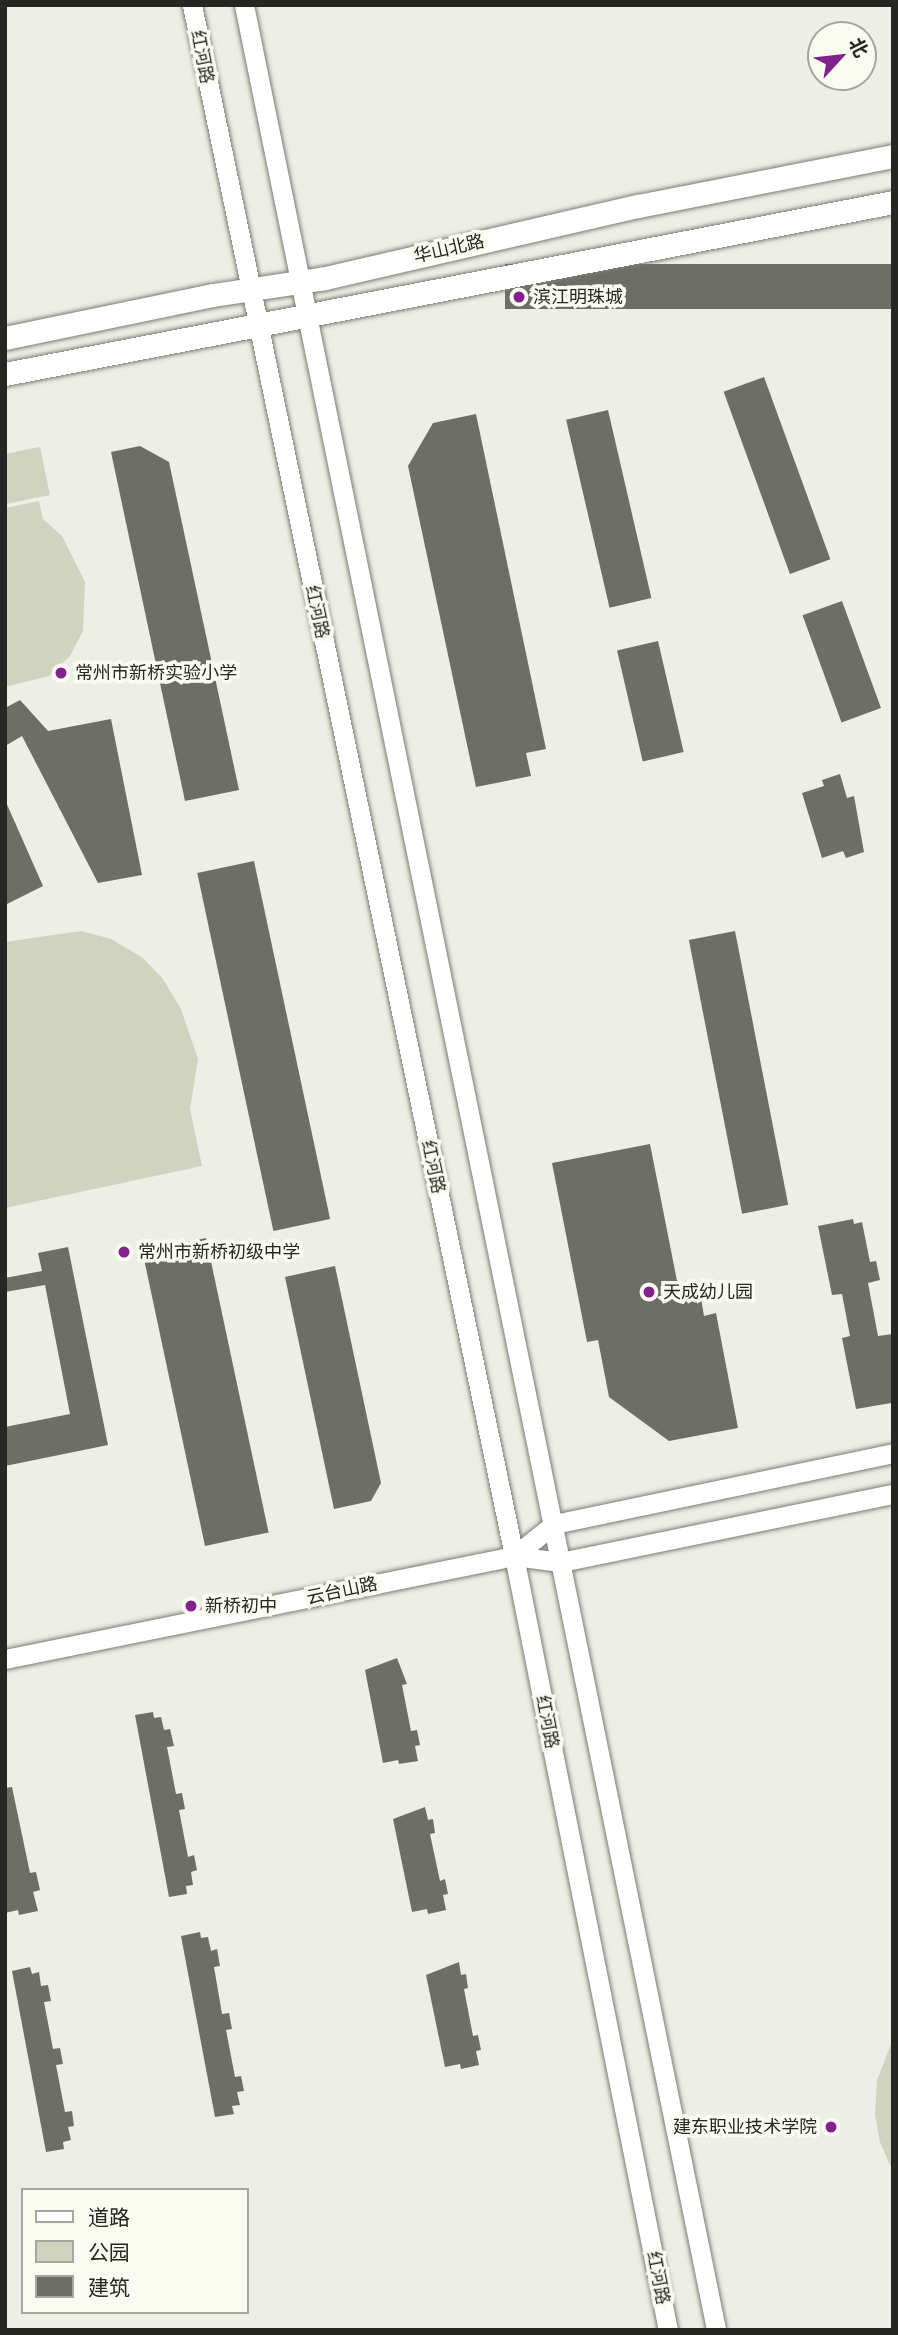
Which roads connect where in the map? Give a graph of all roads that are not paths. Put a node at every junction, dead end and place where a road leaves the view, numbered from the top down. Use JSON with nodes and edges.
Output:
{"nodes":[{"id":1,"x":192,"y":5,"type":"edge"},
{"id":2,"x":244,"y":5,"type":"edge"},
{"id":3,"x":893,"y":156,"type":"edge"},
{"id":4,"x":893,"y":202,"type":"edge"},
{"id":5,"x":299,"y":282,"type":"junction"},
{"id":6,"x":249,"y":289,"type":"junction"},
{"id":7,"x":306,"y":313,"type":"junction"},
{"id":8,"x":256,"y":323,"type":"junction"},
{"id":9,"x":5,"y":338,"type":"edge"},
{"id":10,"x":5,"y":374,"type":"edge"},
{"id":11,"x":893,"y":1452,"type":"edge"},
{"id":12,"x":893,"y":1494,"type":"edge"},
{"id":13,"x":554,"y":1524,"type":"junction"},
{"id":14,"x":514,"y":1556,"type":"junction"},
{"id":15,"x":561,"y":1562,"type":"junction"},
{"id":16,"x":5,"y":1660,"type":"edge"},
{"id":17,"x":668,"y":2330,"type":"edge"},
{"id":18,"x":716,"y":2330,"type":"edge"}],
"edges":[{"from":1,"to":6,"type":"street","name":"红河路"},
{"from":2,"to":5,"type":"street"},
{"from":3,"to":5,"type":"main road","name":"华山北路"},
{"from":4,"to":7,"type":"main road"},
{"from":5,"to":6,"type":"main road","name":"华山北路"},
{"from":5,"to":7,"type":"street"},
{"from":6,"to":8,"type":"street","name":"红河路"},
{"from":6,"to":9,"type":"main road","name":"华山北路"},
{"from":7,"to":8,"type":"main road"},
{"from":7,"to":13,"type":"street"},
{"from":8,"to":10,"type":"main road"},
{"from":8,"to":14,"type":"street","name":"红河路"},
{"from":11,"to":13,"type":"street","name":"云台山路"},
{"from":12,"to":15,"type":"street","name":"云台山路"},
{"from":13,"to":14,"type":"street","name":"云台山路"},
{"from":13,"to":15,"type":"street"},
{"from":14,"to":15,"type":"street","name":"云台山路"},
{"from":14,"to":16,"type":"street","name":"云台山路"},
{"from":14,"to":17,"type":"street","name":"红河路"},
{"from":15,"to":18,"type":"street"}]}
